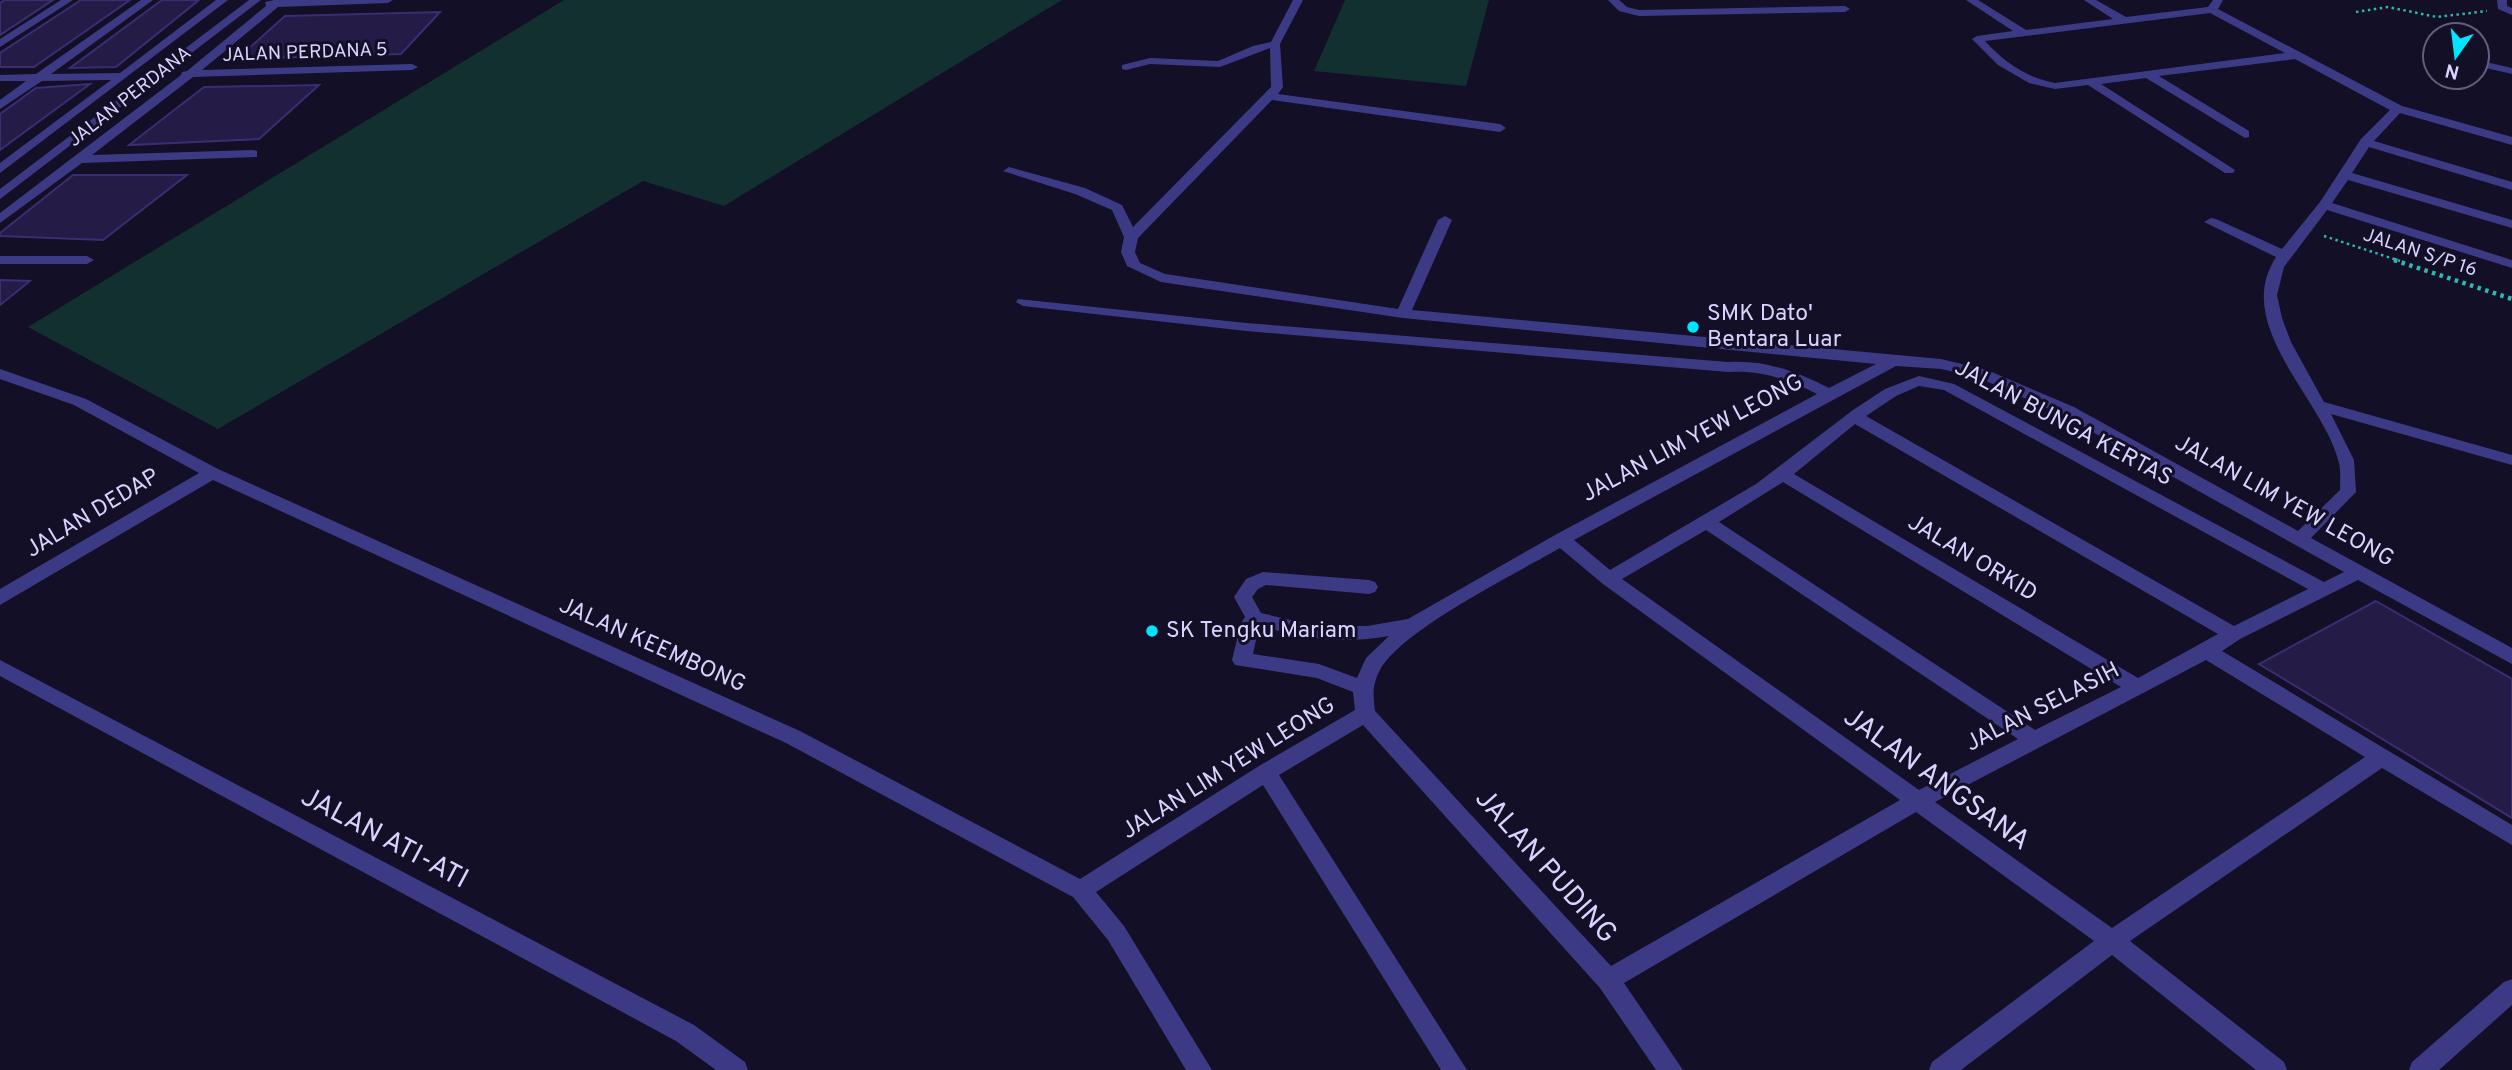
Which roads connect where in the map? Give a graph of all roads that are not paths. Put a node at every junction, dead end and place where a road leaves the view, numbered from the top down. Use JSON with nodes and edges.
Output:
{"nodes":[{"id":1,"x":68,"y":0,"type":"edge"},
{"id":2,"x":148,"y":0,"type":"edge"},
{"id":3,"x":223,"y":0,"type":"edge"},
{"id":4,"x":388,"y":0,"type":"edge"},
{"id":5,"x":1298,"y":0,"type":"edge"},
{"id":6,"x":1613,"y":0,"type":"edge"},
{"id":7,"x":1971,"y":0,"type":"edge"},
{"id":8,"x":2089,"y":0,"type":"edge"},
{"id":9,"x":253,"y":2,"type":"edge"},
{"id":10,"x":278,"y":2,"type":"edge"},
{"id":11,"x":2215,"y":5,"type":"edge"},
{"id":12,"x":1846,"y":9,"type":"dead end"},
{"id":13,"x":2124,"y":21,"type":"junction"},
{"id":14,"x":2025,"y":34,"type":"junction"},
{"id":15,"x":0,"y":44,"type":"edge"},
{"id":16,"x":1275,"y":44,"type":"junction"},
{"id":17,"x":2297,"y":55,"type":"junction"},
{"id":18,"x":2491,"y":66,"type":"edge"},
{"id":19,"x":412,"y":67,"type":"dead end"},
{"id":20,"x":1126,"y":67,"type":"dead end"},
{"id":21,"x":2512,"y":71,"type":"edge"},
{"id":22,"x":190,"y":74,"type":"junction"},
{"id":23,"x":2149,"y":75,"type":"junction"},
{"id":24,"x":123,"y":76,"type":"junction"},
{"id":25,"x":158,"y":76,"type":"junction"},
{"id":26,"x":0,"y":78,"type":"edge"},
{"id":27,"x":38,"y":78,"type":"junction"},
{"id":28,"x":2092,"y":83,"type":"junction"},
{"id":29,"x":1269,"y":96,"type":"junction"},
{"id":30,"x":0,"y":105,"type":"edge"},
{"id":31,"x":2398,"y":109,"type":"junction"},
{"id":32,"x":1500,"y":128,"type":"dead end"},
{"id":33,"x":2245,"y":134,"type":"dead end"},
{"id":34,"x":2512,"y":141,"type":"edge"},
{"id":35,"x":2365,"y":142,"type":"junction"},
{"id":36,"x":253,"y":153,"type":"dead end"},
{"id":37,"x":79,"y":159,"type":"junction"},
{"id":38,"x":47,"y":160,"type":"junction"},
{"id":39,"x":0,"y":169,"type":"edge"},
{"id":40,"x":2229,"y":170,"type":"dead end"},
{"id":41,"x":1009,"y":171,"type":"dead end"},
{"id":42,"x":2346,"y":175,"type":"junction"},
{"id":43,"x":2512,"y":186,"type":"edge"},
{"id":44,"x":0,"y":195,"type":"edge"},
{"id":45,"x":2324,"y":205,"type":"junction"},
{"id":46,"x":0,"y":219,"type":"edge"},
{"id":47,"x":1445,"y":220,"type":"dead end"},
{"id":48,"x":2211,"y":222,"type":"dead end"},
{"id":49,"x":2512,"y":224,"type":"edge"},
{"id":50,"x":1130,"y":237,"type":"junction"},
{"id":51,"x":2286,"y":256,"type":"junction"},
{"id":52,"x":0,"y":260,"type":"edge"},
{"id":53,"x":86,"y":260,"type":"dead end"},
{"id":54,"x":2512,"y":264,"type":"edge"},
{"id":55,"x":1023,"y":302,"type":"dead end"},
{"id":56,"x":1403,"y":314,"type":"junction"},
{"id":57,"x":1894,"y":361,"type":"junction"},
{"id":58,"x":0,"y":374,"type":"edge"},
{"id":59,"x":1829,"y":394,"type":"junction"},
{"id":60,"x":2319,"y":406,"type":"junction"},
{"id":61,"x":1855,"y":417,"type":"junction"},
{"id":62,"x":2512,"y":460,"type":"edge"},
{"id":63,"x":212,"y":472,"type":"junction"},
{"id":64,"x":1782,"y":474,"type":"junction"},
{"id":65,"x":1705,"y":521,"type":"junction"},
{"id":66,"x":1561,"y":538,"type":"junction"},
{"id":67,"x":2301,"y":538,"type":"junction"},
{"id":68,"x":2359,"y":572,"type":"junction"},
{"id":69,"x":1609,"y":579,"type":"junction"},
{"id":70,"x":1369,"y":587,"type":"dead end"},
{"id":71,"x":2324,"y":590,"type":"junction"},
{"id":72,"x":0,"y":598,"type":"edge"},
{"id":73,"x":1255,"y":618,"type":"junction"},
{"id":74,"x":1412,"y":625,"type":"junction"},
{"id":75,"x":2232,"y":634,"type":"junction"},
{"id":76,"x":2207,"y":651,"type":"junction"},
{"id":77,"x":2512,"y":657,"type":"edge"},
{"id":78,"x":0,"y":667,"type":"edge"},
{"id":79,"x":2137,"y":687,"type":"junction"},
{"id":80,"x":1362,"y":688,"type":"junction"},
{"id":81,"x":1365,"y":714,"type":"junction"},
{"id":82,"x":2034,"y":740,"type":"junction"},
{"id":83,"x":2383,"y":756,"type":"junction"},
{"id":84,"x":1266,"y":772,"type":"junction"},
{"id":85,"x":1917,"y":801,"type":"junction"},
{"id":86,"x":2512,"y":836,"type":"edge"},
{"id":87,"x":1081,"y":890,"type":"junction"},
{"id":88,"x":2112,"y":941,"type":"junction"},
{"id":89,"x":1608,"y":979,"type":"junction"},
{"id":90,"x":2512,"y":990,"type":"edge"},
{"id":91,"x":736,"y":1070,"type":"edge"},
{"id":92,"x":1200,"y":1070,"type":"edge"},
{"id":93,"x":1455,"y":1070,"type":"edge"},
{"id":94,"x":1671,"y":1070,"type":"edge"},
{"id":95,"x":1941,"y":1070,"type":"edge"},
{"id":96,"x":2275,"y":1070,"type":"edge"},
{"id":97,"x":2421,"y":1070,"type":"edge"}],
"edges":[{"from":1,"to":15,"type":"street"},
{"from":2,"to":27,"type":"street"},
{"from":3,"to":24,"type":"street"},
{"from":4,"to":10,"type":"street"},
{"from":5,"to":16,"type":"street"},
{"from":6,"to":12,"type":"street"},
{"from":7,"to":14,"type":"street"},
{"from":8,"to":13,"type":"street"},
{"from":9,"to":10,"type":"street"},
{"from":9,"to":25,"type":"street","name":"JALAN PERDANA"},
{"from":10,"to":22,"type":"street","name":"JALAN PERDANA"},
{"from":11,"to":13,"type":"street"},
{"from":11,"to":17,"type":"street"},
{"from":13,"to":14,"type":"street"},
{"from":14,"to":28,"type":"street"},
{"from":16,"to":20,"type":"street"},
{"from":16,"to":29,"type":"street"},
{"from":17,"to":23,"type":"street"},
{"from":17,"to":31,"type":"street"},
{"from":18,"to":21,"type":"street"},
{"from":19,"to":22,"type":"street","name":"JALAN PERDANA 5"},
{"from":22,"to":25,"type":"street","name":"JALAN PERDANA 5"},
{"from":22,"to":37,"type":"street","name":"JALAN PERDANA"},
{"from":23,"to":28,"type":"street"},
{"from":23,"to":33,"type":"street"},
{"from":24,"to":27,"type":"street"},
{"from":24,"to":39,"type":"street"},
{"from":25,"to":38,"type":"street","name":"JALAN PERDANA"},
{"from":26,"to":27,"type":"street"},
{"from":27,"to":30,"type":"street"},
{"from":28,"to":40,"type":"street"},
{"from":29,"to":32,"type":"street"},
{"from":29,"to":50,"type":"street"},
{"from":31,"to":34,"type":"street"},
{"from":31,"to":35,"type":"street"},
{"from":35,"to":42,"type":"street"},
{"from":35,"to":43,"type":"street"},
{"from":36,"to":37,"type":"street"},
{"from":37,"to":38,"type":"street"},
{"from":37,"to":46,"type":"street","name":"JALAN PERDANA"},
{"from":38,"to":44,"type":"street","name":"JALAN PERDANA"},
{"from":41,"to":50,"type":"street"},
{"from":42,"to":45,"type":"street"},
{"from":42,"to":49,"type":"street"},
{"from":45,"to":51,"type":"street"},
{"from":45,"to":54,"type":"street"},
{"from":47,"to":56,"type":"street"},
{"from":48,"to":51,"type":"street"},
{"from":50,"to":56,"type":"street"},
{"from":51,"to":60,"type":"street"},
{"from":52,"to":53,"type":"street"},
{"from":55,"to":59,"type":"street"},
{"from":56,"to":57,"type":"street"},
{"from":57,"to":59,"type":"street","name":"JALAN LIM YEW LEONG"},
{"from":57,"to":67,"type":"street","name":"JALAN LIM YEW LEONG"},
{"from":58,"to":63,"type":"street","name":"JALAN KEEMBONG"},
{"from":59,"to":66,"type":"street","name":"JALAN LIM YEW LEONG"},
{"from":60,"to":62,"type":"street"},
{"from":60,"to":67,"type":"street"},
{"from":61,"to":64,"type":"street","name":"JALAN BUNGA KERTAS"},
{"from":61,"to":71,"type":"street","name":"JALAN BUNGA KERTAS"},
{"from":61,"to":75,"type":"street"},
{"from":63,"to":72,"type":"street","name":"JALAN DEDAP"},
{"from":63,"to":87,"type":"street","name":"JALAN KEEMBONG"},
{"from":64,"to":65,"type":"street","name":"JALAN BUNGA KERTAS"},
{"from":64,"to":79,"type":"street","name":"JALAN ORKID"},
{"from":65,"to":69,"type":"street","name":"JALAN BUNGA KERTAS"},
{"from":65,"to":82,"type":"street"},
{"from":66,"to":69,"type":"street","name":"JALAN ANGSANA"},
{"from":66,"to":74,"type":"street","name":"JALAN LIM YEW LEONG"},
{"from":67,"to":68,"type":"street","name":"JALAN LIM YEW LEONG"},
{"from":68,"to":71,"type":"street","name":"JALAN SELASIH"},
{"from":68,"to":77,"type":"street","name":"JALAN LIM YEW LEONG"},
{"from":69,"to":85,"type":"street","name":"JALAN ANGSANA"},
{"from":70,"to":73,"type":"street"},
{"from":71,"to":75,"type":"street","name":"JALAN SELASIH"},
{"from":73,"to":74,"type":"street"},
{"from":73,"to":80,"type":"street"},
{"from":74,"to":80,"type":"street","name":"JALAN LIM YEW LEONG"},
{"from":75,"to":76,"type":"street","name":"JALAN SELASIH"},
{"from":76,"to":79,"type":"street","name":"JALAN SELASIH"},
{"from":76,"to":83,"type":"street"},
{"from":78,"to":91,"type":"street","name":"JALAN ATI-ATI"},
{"from":79,"to":82,"type":"street","name":"JALAN SELASIH"},
{"from":80,"to":81,"type":"street","name":"JALAN LIM YEW LEONG"},
{"from":81,"to":84,"type":"street","name":"JALAN LIM YEW LEONG"},
{"from":81,"to":89,"type":"street","name":"JALAN PUDING"},
{"from":82,"to":85,"type":"street","name":"JALAN SELASIH"},
{"from":83,"to":86,"type":"street"},
{"from":83,"to":88,"type":"street"},
{"from":84,"to":87,"type":"street","name":"JALAN LIM YEW LEONG"},
{"from":84,"to":93,"type":"street"},
{"from":85,"to":88,"type":"street","name":"JALAN ANGSANA"},
{"from":85,"to":89,"type":"street","name":"JALAN SELASIH"},
{"from":87,"to":92,"type":"street","name":"JALAN KEEMBONG"},
{"from":88,"to":95,"type":"street"},
{"from":88,"to":96,"type":"street","name":"JALAN ANGSANA"},
{"from":89,"to":94,"type":"street","name":"JALAN PUDING"},
{"from":90,"to":97,"type":"street"}]}
